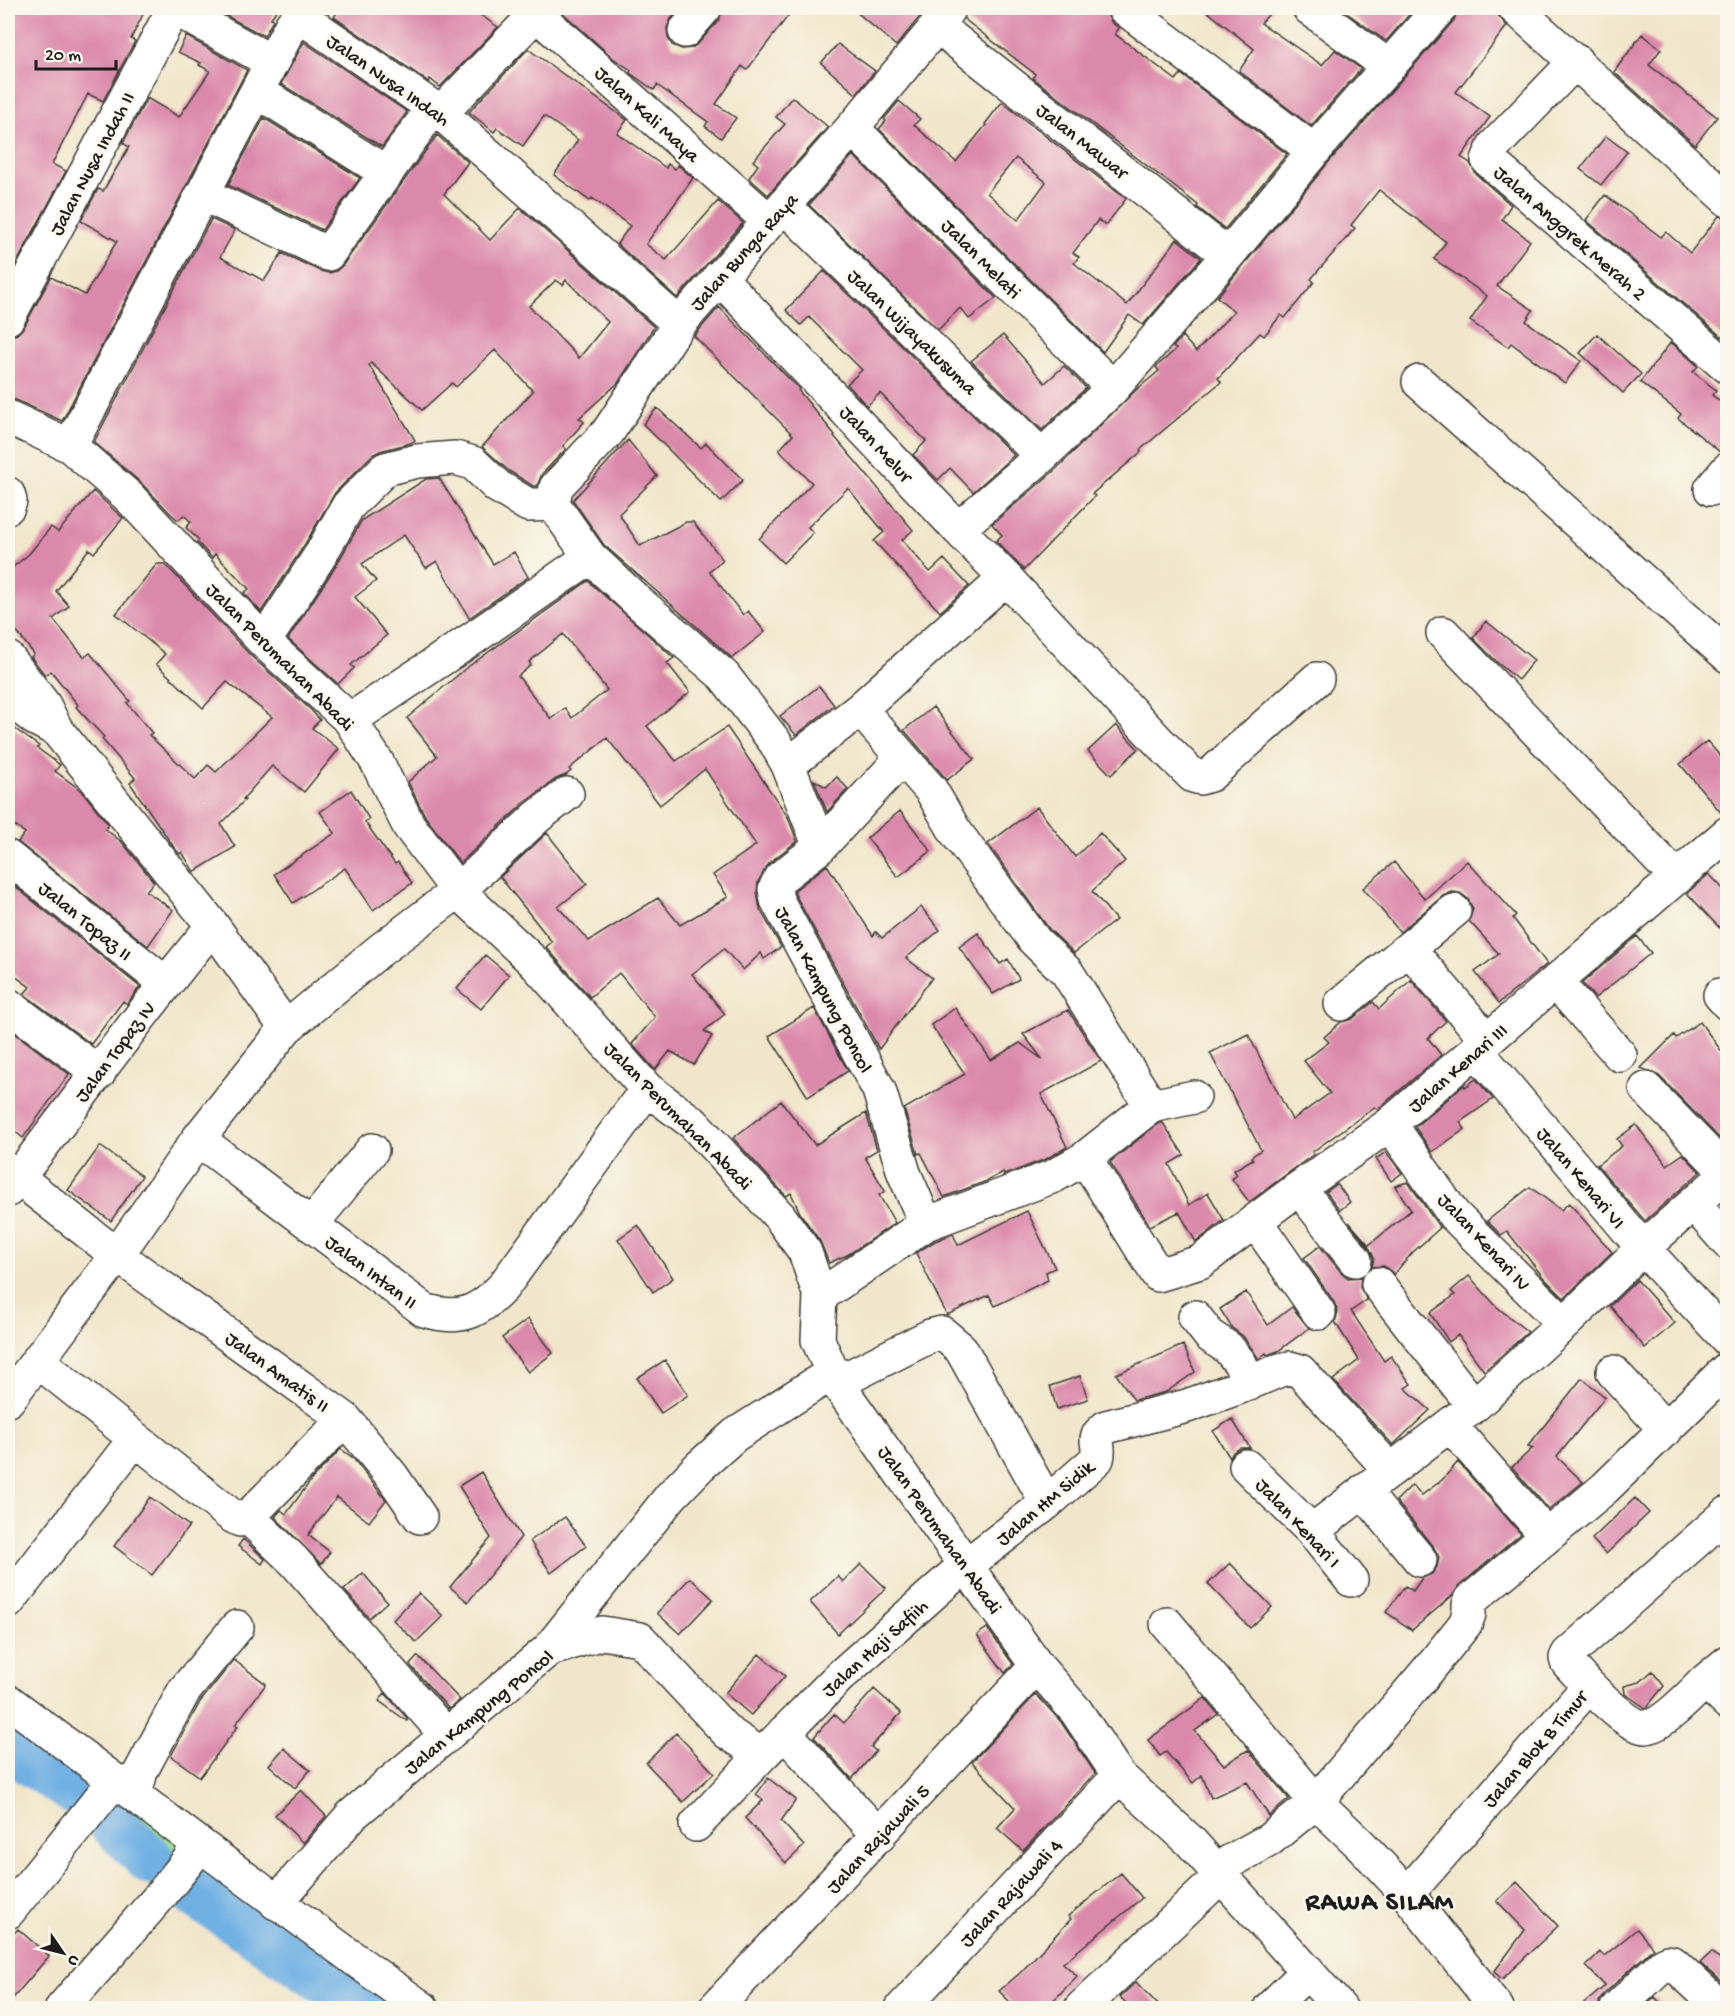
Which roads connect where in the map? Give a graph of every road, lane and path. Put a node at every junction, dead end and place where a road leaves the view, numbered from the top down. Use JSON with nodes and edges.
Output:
{"nodes":[{"id":1,"x":174,"y":8,"type":"edge"},
{"id":2,"x":1124,"y":8,"type":"edge"},
{"id":3,"x":1309,"y":8,"type":"edge"},
{"id":4,"x":1440,"y":8,"type":"edge"},
{"id":5,"x":1515,"y":8,"type":"edge"},
{"id":6,"x":531,"y":11,"type":"edge"},
{"id":7,"x":943,"y":17,"type":"edge"},
{"id":8,"x":1576,"y":61,"type":"junction"},
{"id":9,"x":272,"y":62,"type":"junction"},
{"id":10,"x":1388,"y":66,"type":"junction"},
{"id":11,"x":257,"y":91,"type":"junction"},
{"id":12,"x":437,"y":111,"type":"junction"},
{"id":13,"x":852,"y":128,"type":"junction"},
{"id":14,"x":1314,"y":151,"type":"junction"},
{"id":15,"x":387,"y":172,"type":"junction"},
{"id":16,"x":203,"y":194,"type":"junction"},
{"id":17,"x":1728,"y":200,"type":"edge"},
{"id":18,"x":776,"y":213,"type":"junction"},
{"id":19,"x":1228,"y":255,"type":"junction"},
{"id":20,"x":719,"y":277,"type":"junction"},
{"id":21,"x":8,"y":318,"type":"edge"},
{"id":22,"x":679,"y":324,"type":"junction"},
{"id":23,"x":1728,"y":367,"type":"edge"},
{"id":24,"x":1419,"y":382,"type":"dead end"},
{"id":25,"x":1113,"y":388,"type":"junction"},
{"id":26,"x":8,"y":417,"type":"edge"},
{"id":27,"x":70,"y":446,"type":"junction"},
{"id":28,"x":1042,"y":456,"type":"junction"},
{"id":29,"x":8,"y":494,"type":"edge"},
{"id":30,"x":553,"y":504,"type":"junction"},
{"id":31,"x":8,"y":507,"type":"edge"},
{"id":32,"x":958,"y":529,"type":"junction"},
{"id":33,"x":590,"y":557,"type":"junction"},
{"id":34,"x":1006,"y":578,"type":"junction"},
{"id":35,"x":1443,"y":633,"type":"dead end"},
{"id":36,"x":264,"y":642,"type":"junction"},
{"id":37,"x":1728,"y":656,"type":"edge"},
{"id":38,"x":8,"y":658,"type":"edge"},
{"id":39,"x":1317,"y":679,"type":"dead end"},
{"id":40,"x":8,"y":698,"type":"edge"},
{"id":41,"x":860,"y":709,"type":"junction"},
{"id":42,"x":350,"y":720,"type":"junction"},
{"id":43,"x":56,"y":729,"type":"junction"},
{"id":44,"x":902,"y":758,"type":"junction"},
{"id":45,"x":788,"y":765,"type":"junction"},
{"id":46,"x":567,"y":794,"type":"dead end"},
{"id":47,"x":1728,"y":833,"type":"edge"},
{"id":48,"x":820,"y":847,"type":"junction"},
{"id":49,"x":8,"y":857,"type":"edge"},
{"id":50,"x":1677,"y":878,"type":"junction"},
{"id":51,"x":458,"y":891,"type":"junction"},
{"id":52,"x":1454,"y":911,"type":"dead end"},
{"id":53,"x":213,"y":926,"type":"junction"},
{"id":54,"x":1409,"y":949,"type":"junction"},
{"id":55,"x":1556,"y":982,"type":"junction"},
{"id":56,"x":165,"y":983,"type":"junction"},
{"id":57,"x":1341,"y":1004,"type":"dead end"},
{"id":58,"x":8,"y":1005,"type":"edge"},
{"id":59,"x":286,"y":1028,"type":"junction"},
{"id":60,"x":1481,"y":1045,"type":"junction"},
{"id":61,"x":1620,"y":1055,"type":"dead end"},
{"id":62,"x":99,"y":1073,"type":"junction"},
{"id":63,"x":647,"y":1089,"type":"junction"},
{"id":64,"x":1646,"y":1089,"type":"dead end"},
{"id":65,"x":1194,"y":1097,"type":"dead end"},
{"id":66,"x":1151,"y":1106,"type":"junction"},
{"id":67,"x":1390,"y":1124,"type":"junction"},
{"id":68,"x":198,"y":1139,"type":"junction"},
{"id":69,"x":372,"y":1150,"type":"dead end"},
{"id":70,"x":1085,"y":1158,"type":"junction"},
{"id":71,"x":1727,"y":1173,"type":"edge"},
{"id":72,"x":11,"y":1179,"type":"edge"},
{"id":73,"x":1299,"y":1188,"type":"junction"},
{"id":74,"x":1693,"y":1203,"type":"junction"},
{"id":75,"x":1256,"y":1222,"type":"junction"},
{"id":76,"x":926,"y":1224,"type":"junction"},
{"id":77,"x":312,"y":1225,"type":"junction"},
{"id":78,"x":1728,"y":1243,"type":"edge"},
{"id":79,"x":1643,"y":1248,"type":"junction"},
{"id":80,"x":117,"y":1255,"type":"junction"},
{"id":81,"x":1356,"y":1260,"type":"dead end"},
{"id":82,"x":1378,"y":1284,"type":"dead end"},
{"id":83,"x":820,"y":1296,"type":"junction"},
{"id":84,"x":1319,"y":1312,"type":"dead end"},
{"id":85,"x":1195,"y":1317,"type":"dead end"},
{"id":86,"x":1564,"y":1324,"type":"junction"},
{"id":87,"x":1728,"y":1340,"type":"edge"},
{"id":88,"x":38,"y":1360,"type":"junction"},
{"id":89,"x":1728,"y":1368,"type":"edge"},
{"id":90,"x":1613,"y":1372,"type":"dead end"},
{"id":91,"x":835,"y":1378,"type":"junction"},
{"id":92,"x":1245,"y":1385,"type":"junction"},
{"id":93,"x":8,"y":1400,"type":"edge"},
{"id":94,"x":1462,"y":1415,"type":"junction"},
{"id":95,"x":345,"y":1419,"type":"junction"},
{"id":96,"x":1666,"y":1430,"type":"junction"},
{"id":97,"x":135,"y":1439,"type":"junction"},
{"id":98,"x":1246,"y":1466,"type":"dead end"},
{"id":99,"x":1390,"y":1470,"type":"junction"},
{"id":100,"x":1363,"y":1491,"type":"junction"},
{"id":101,"x":1047,"y":1503,"type":"junction"},
{"id":102,"x":1728,"y":1513,"type":"edge"},
{"id":103,"x":248,"y":1517,"type":"junction"},
{"id":104,"x":420,"y":1517,"type":"dead end"},
{"id":105,"x":1312,"y":1531,"type":"junction"},
{"id":106,"x":1547,"y":1536,"type":"junction"},
{"id":107,"x":1420,"y":1560,"type":"dead end"},
{"id":108,"x":967,"y":1566,"type":"junction"},
{"id":109,"x":1351,"y":1580,"type":"dead end"},
{"id":110,"x":8,"y":1602,"type":"edge"},
{"id":111,"x":1167,"y":1624,"type":"dead end"},
{"id":112,"x":237,"y":1627,"type":"dead end"},
{"id":113,"x":548,"y":1650,"type":"junction"},
{"id":114,"x":1037,"y":1666,"type":"junction"},
{"id":115,"x":1720,"y":1682,"type":"edge"},
{"id":116,"x":1589,"y":1686,"type":"junction"},
{"id":117,"x":8,"y":1701,"type":"edge"},
{"id":118,"x":447,"y":1736,"type":"junction"},
{"id":119,"x":773,"y":1743,"type":"junction"},
{"id":120,"x":1119,"y":1776,"type":"junction"},
{"id":121,"x":111,"y":1796,"type":"junction"},
{"id":122,"x":1316,"y":1802,"type":"junction"},
{"id":123,"x":696,"y":1824,"type":"dead end"},
{"id":124,"x":879,"y":1836,"type":"junction"},
{"id":125,"x":194,"y":1852,"type":"junction"},
{"id":126,"x":1218,"y":1873,"type":"junction"},
{"id":127,"x":1407,"y":1894,"type":"junction"},
{"id":128,"x":276,"y":1903,"type":"junction"},
{"id":129,"x":8,"y":1912,"type":"edge"},
{"id":130,"x":1308,"y":1971,"type":"junction"},
{"id":131,"x":62,"y":2008,"type":"edge"},
{"id":132,"x":422,"y":2008,"type":"edge"},
{"id":133,"x":715,"y":2008,"type":"edge"},
{"id":134,"x":902,"y":2008,"type":"edge"},
{"id":135,"x":1080,"y":2008,"type":"edge"},
{"id":136,"x":1270,"y":2008,"type":"edge"},
{"id":137,"x":1340,"y":2008,"type":"edge"},
{"id":138,"x":1497,"y":2008,"type":"edge"},
{"id":139,"x":1617,"y":2008,"type":"edge"},
{"id":140,"x":1721,"y":2008,"type":"edge"}],
"edges":[{"from":1,"to":9,"type":"street"},
{"from":1,"to":21,"type":"street","name":"Jalan Nusa Indah II"},
{"from":2,"to":14,"type":"street"},
{"from":3,"to":10,"type":"street"},
{"from":4,"to":10,"type":"street"},
{"from":5,"to":8,"type":"street"},
{"from":6,"to":12,"type":"street"},
{"from":6,"to":18,"type":"street","name":"Jalan Kali Maya"},
{"from":7,"to":13,"type":"street","name":"Jalan Bunga Raya"},
{"from":7,"to":19,"type":"street","name":"Jalan Mawar"},
{"from":8,"to":17,"type":"street"},
{"from":8,"to":23,"type":"street","name":"Jalan Anggrek Merah 2"},
{"from":9,"to":11,"type":"street","name":"Jalan Nusa Indah"},
{"from":9,"to":12,"type":"street","name":"Jalan Nusa Indah"},
{"from":10,"to":14,"type":"street"},
{"from":11,"to":15,"type":"street"},
{"from":11,"to":16,"type":"street","name":"Jalan Nusa Indah"},
{"from":12,"to":15,"type":"street"},
{"from":12,"to":22,"type":"street","name":"Jalan Nusa Indah"},
{"from":13,"to":18,"type":"street","name":"Jalan Bunga Raya"},
{"from":13,"to":25,"type":"street","name":"Jalan Melati"},
{"from":14,"to":19,"type":"street"},
{"from":15,"to":16,"type":"street"},
{"from":16,"to":27,"type":"street","name":"Jalan Nusa Indah"},
{"from":18,"to":20,"type":"street","name":"Jalan Bunga Raya"},
{"from":18,"to":28,"type":"street","name":"Jalan Wijayakusuma"},
{"from":19,"to":25,"type":"street"},
{"from":20,"to":22,"type":"street","name":"Jalan Bunga Raya"},
{"from":20,"to":32,"type":"street","name":"Jalan Melur"},
{"from":22,"to":30,"type":"street","name":"Jalan Bunga Raya"},
{"from":24,"to":37,"type":"street"},
{"from":25,"to":28,"type":"street"},
{"from":26,"to":27,"type":"street","name":"Jalan Perumahan Abadi"},
{"from":27,"to":36,"type":"street","name":"Jalan Perumahan Abadi"},
{"from":28,"to":32,"type":"street"},
{"from":29,"to":31,"type":"street"},
{"from":30,"to":33,"type":"street"},
{"from":30,"to":36,"type":"street"},
{"from":32,"to":34,"type":"street","name":"Jalan Melur"},
{"from":33,"to":42,"type":"street"},
{"from":33,"to":45,"type":"street"},
{"from":34,"to":39,"type":"street","name":"Jalan Melur"},
{"from":34,"to":41,"type":"street"},
{"from":35,"to":50,"type":"street"},
{"from":36,"to":42,"type":"street","name":"Jalan Perumahan Abadi"},
{"from":38,"to":43,"type":"street"},
{"from":40,"to":43,"type":"street"},
{"from":41,"to":44,"type":"street"},
{"from":41,"to":45,"type":"street"},
{"from":42,"to":51,"type":"street","name":"Jalan Perumahan Abadi"},
{"from":43,"to":53,"type":"street"},
{"from":44,"to":48,"type":"street","name":"Jalan Kampung Poncol"},
{"from":44,"to":66,"type":"street"},
{"from":45,"to":48,"type":"street"},
{"from":46,"to":51,"type":"street"},
{"from":47,"to":50,"type":"street","name":"Jalan Kenari III"},
{"from":48,"to":76,"type":"street","name":"Jalan Kampung Poncol"},
{"from":49,"to":56,"type":"street","name":"Jalan Topaz II"},
{"from":50,"to":55,"type":"street","name":"Jalan Kenari III"},
{"from":51,"to":59,"type":"street"},
{"from":51,"to":63,"type":"street","name":"Jalan Perumahan Abadi"},
{"from":52,"to":54,"type":"street"},
{"from":53,"to":56,"type":"street","name":"Jalan Topaz IV"},
{"from":53,"to":59,"type":"street"},
{"from":54,"to":57,"type":"street"},
{"from":54,"to":60,"type":"street","name":"Jalan Kenari VI"},
{"from":55,"to":60,"type":"street","name":"Jalan Kenari III"},
{"from":55,"to":61,"type":"street"},
{"from":56,"to":62,"type":"street","name":"Jalan Topaz IV"},
{"from":58,"to":62,"type":"street"},
{"from":59,"to":68,"type":"street"},
{"from":60,"to":67,"type":"street","name":"Jalan Kenari III"},
{"from":60,"to":79,"type":"street","name":"Jalan Kenari VI"},
{"from":62,"to":72,"type":"street","name":"Jalan Topaz IV"},
{"from":63,"to":77,"type":"street","name":"Jalan Intan II"},
{"from":63,"to":83,"type":"street","name":"Jalan Perumahan Abadi"},
{"from":64,"to":71,"type":"street"},
{"from":65,"to":66,"type":"street"},
{"from":66,"to":70,"type":"street"},
{"from":67,"to":73,"type":"street","name":"Jalan Kenari III"},
{"from":67,"to":86,"type":"street","name":"Jalan Kenari IV"},
{"from":68,"to":77,"type":"street","name":"Jalan Intan II"},
{"from":68,"to":80,"type":"street"},
{"from":69,"to":77,"type":"street"},
{"from":70,"to":75,"type":"street","name":"Jalan Kenari III"},
{"from":70,"to":76,"type":"street"},
{"from":71,"to":74,"type":"street"},
{"from":72,"to":80,"type":"street","name":"Jalan Topaz IV"},
{"from":73,"to":75,"type":"street","name":"Jalan Kenari III"},
{"from":73,"to":81,"type":"street"},
{"from":74,"to":78,"type":"street"},
{"from":74,"to":79,"type":"street"},
{"from":75,"to":84,"type":"street"},
{"from":76,"to":83,"type":"street"},
{"from":79,"to":86,"type":"street"},
{"from":79,"to":87,"type":"street","name":"Jalan Kenari VI"},
{"from":80,"to":88,"type":"street"},
{"from":80,"to":95,"type":"street","name":"Jalan Amatis II"},
{"from":82,"to":94,"type":"street"},
{"from":83,"to":91,"type":"street","name":"Jalan Perumahan Abadi"},
{"from":85,"to":92,"type":"street"},
{"from":86,"to":94,"type":"street"},
{"from":88,"to":93,"type":"street"},
{"from":88,"to":97,"type":"street"},
{"from":89,"to":96,"type":"street"},
{"from":90,"to":96,"type":"street"},
{"from":91,"to":101,"type":"street"},
{"from":91,"to":108,"type":"street","name":"Jalan Perumahan Abadi"},
{"from":91,"to":113,"type":"street"},
{"from":92,"to":99,"type":"street"},
{"from":92,"to":101,"type":"street","name":"Jalan HM Sidik"},
{"from":94,"to":99,"type":"street"},
{"from":94,"to":106,"type":"street"},
{"from":95,"to":103,"type":"street","name":"Jalan Amatis II"},
{"from":95,"to":104,"type":"street"},
{"from":96,"to":106,"type":"street"},
{"from":97,"to":103,"type":"street"},
{"from":97,"to":110,"type":"street"},
{"from":98,"to":105,"type":"street","name":"Jalan Kenari I"},
{"from":99,"to":100,"type":"street"},
{"from":100,"to":105,"type":"street"},
{"from":100,"to":107,"type":"street"},
{"from":101,"to":108,"type":"street","name":"Jalan HM Sidik"},
{"from":102,"to":116,"type":"street","name":"Jalan Blok B Timur"},
{"from":103,"to":118,"type":"street"},
{"from":105,"to":109,"type":"street","name":"Jalan Kenari I"},
{"from":106,"to":122,"type":"street"},
{"from":108,"to":114,"type":"street","name":"Jalan Perumahan Abadi"},
{"from":108,"to":119,"type":"street","name":"Jalan Haji Safiih"},
{"from":111,"to":122,"type":"street"},
{"from":112,"to":121,"type":"street"},
{"from":113,"to":118,"type":"street","name":"Jalan Kampung Poncol"},
{"from":113,"to":119,"type":"street","name":"Jalan Kampung Poncol"},
{"from":114,"to":120,"type":"street","name":"Jalan Perumahan Abadi"},
{"from":114,"to":124,"type":"street","name":"Jalan Rajawali 5"},
{"from":115,"to":116,"type":"street"},
{"from":116,"to":127,"type":"street","name":"Jalan Blok B Timur"},
{"from":117,"to":121,"type":"street"},
{"from":118,"to":128,"type":"street","name":"Jalan Kampung Poncol"},
{"from":119,"to":123,"type":"street","name":"Jalan Haji Safiih"},
{"from":119,"to":124,"type":"street","name":"Jalan Kampung Poncol"},
{"from":120,"to":126,"type":"street","name":"Jalan Perumahan Abadi"},
{"from":120,"to":134,"type":"street","name":"Jalan Rajawali 4"},
{"from":121,"to":125,"type":"street"},
{"from":121,"to":129,"type":"street"},
{"from":122,"to":126,"type":"street"},
{"from":122,"to":127,"type":"street"},
{"from":124,"to":133,"type":"street","name":"Jalan Rajawali 5"},
{"from":125,"to":128,"type":"street"},
{"from":125,"to":131,"type":"street"},
{"from":126,"to":130,"type":"street","name":"Jalan Perumahan Abadi"},
{"from":126,"to":135,"type":"street"},
{"from":127,"to":138,"type":"street"},
{"from":128,"to":132,"type":"street"},
{"from":130,"to":136,"type":"street"},
{"from":130,"to":137,"type":"street","name":"Jalan Perumahan Abadi"},
{"from":139,"to":140,"type":"street"}]}
